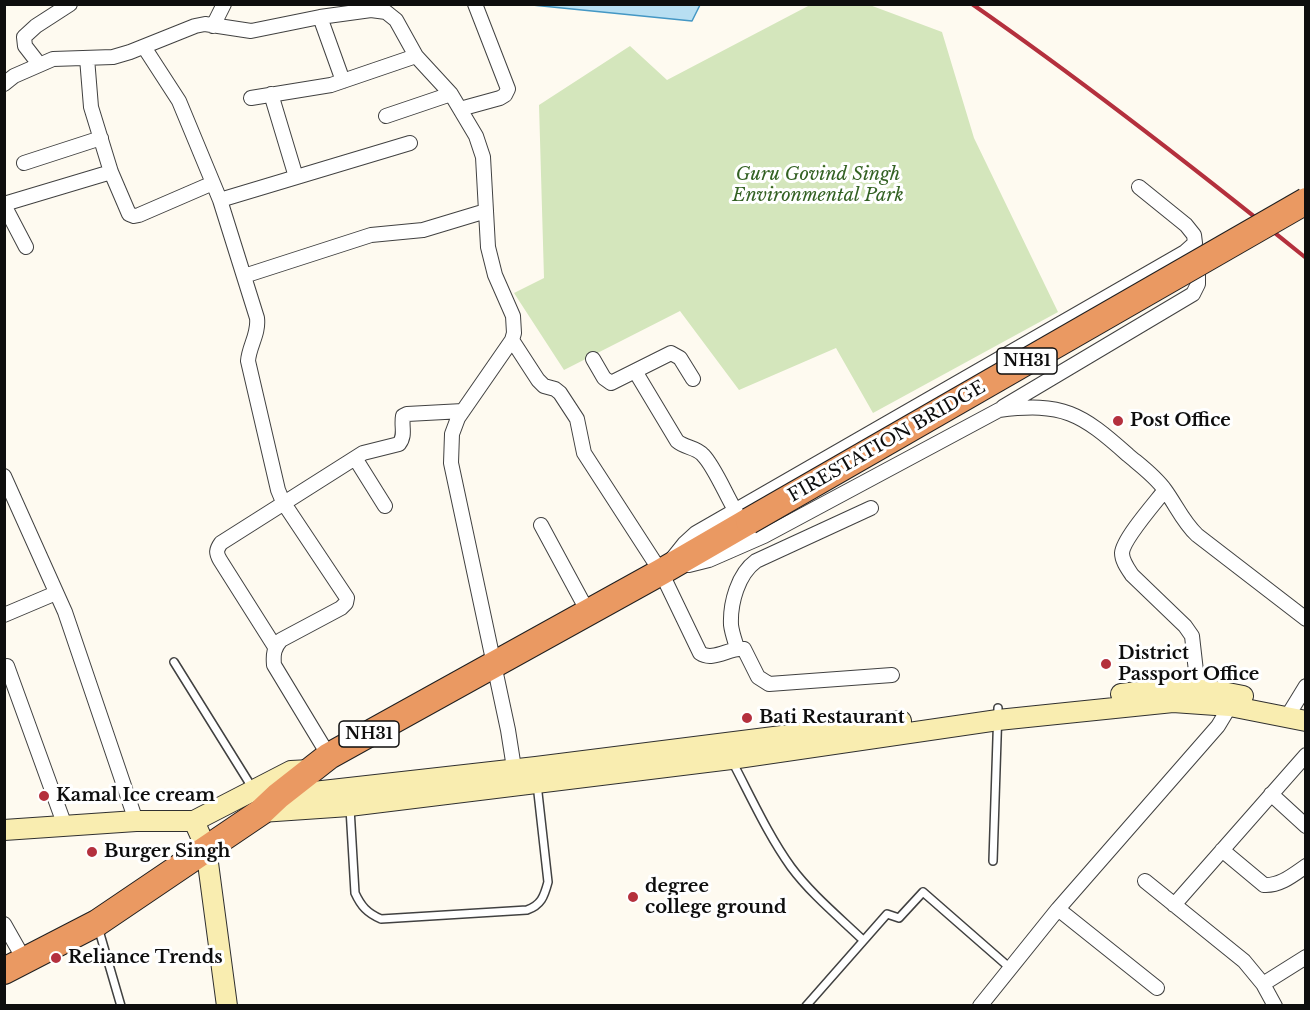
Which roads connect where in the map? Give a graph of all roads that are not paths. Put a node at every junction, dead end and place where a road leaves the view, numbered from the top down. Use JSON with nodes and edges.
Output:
{"nodes":[{"id":1,"x":70,"y":4,"type":"edge"},
{"id":2,"x":224,"y":4,"type":"edge"},
{"id":3,"x":394,"y":4,"type":"edge"},
{"id":4,"x":475,"y":4,"type":"edge"},
{"id":5,"x":320,"y":17,"type":"junction"},
{"id":6,"x":396,"y":20,"type":"junction"},
{"id":7,"x":213,"y":26,"type":"junction"},
{"id":8,"x":144,"y":47,"type":"junction"},
{"id":9,"x":416,"y":56,"type":"junction"},
{"id":10,"x":87,"y":58,"type":"junction"},
{"id":11,"x":39,"y":64,"type":"junction"},
{"id":12,"x":343,"y":81,"type":"junction"},
{"id":13,"x":4,"y":84,"type":"edge"},
{"id":14,"x":271,"y":94,"type":"junction"},
{"id":15,"x":451,"y":94,"type":"junction"},
{"id":16,"x":251,"y":98,"type":"dead end"},
{"id":17,"x":460,"y":109,"type":"junction"},
{"id":18,"x":386,"y":116,"type":"dead end"},
{"id":19,"x":101,"y":138,"type":"junction"},
{"id":20,"x":410,"y":143,"type":"dead end"},
{"id":21,"x":24,"y":163,"type":"dead end"},
{"id":22,"x":111,"y":172,"type":"junction"},
{"id":23,"x":296,"y":177,"type":"junction"},
{"id":24,"x":213,"y":183,"type":"junction"},
{"id":25,"x":1139,"y":187,"type":"dead end"},
{"id":26,"x":220,"y":200,"type":"junction"},
{"id":27,"x":1305,"y":201,"type":"edge"},
{"id":28,"x":4,"y":205,"type":"edge"},
{"id":29,"x":486,"y":211,"type":"junction"},
{"id":30,"x":26,"y":247,"type":"dead end"},
{"id":31,"x":1179,"y":255,"type":"junction"},
{"id":32,"x":244,"y":276,"type":"junction"},
{"id":33,"x":512,"y":340,"type":"junction"},
{"id":34,"x":594,"y":359,"type":"dead end"},
{"id":35,"x":635,"y":371,"type":"junction"},
{"id":36,"x":693,"y":379,"type":"dead end"},
{"id":37,"x":999,"y":410,"type":"junction"},
{"id":38,"x":463,"y":411,"type":"junction"},
{"id":39,"x":356,"y":458,"type":"junction"},
{"id":40,"x":4,"y":476,"type":"edge"},
{"id":41,"x":1165,"y":490,"type":"junction"},
{"id":42,"x":283,"y":502,"type":"junction"},
{"id":43,"x":385,"y":506,"type":"dead end"},
{"id":44,"x":871,"y":508,"type":"dead end"},
{"id":45,"x":742,"y":516,"type":"junction"},
{"id":46,"x":541,"y":525,"type":"dead end"},
{"id":47,"x":661,"y":572,"type":"junction"},
{"id":48,"x":57,"y":592,"type":"junction"},
{"id":49,"x":1302,"y":611,"type":"edge"},
{"id":50,"x":588,"y":612,"type":"junction"},
{"id":51,"x":4,"y":615,"type":"edge"},
{"id":52,"x":275,"y":647,"type":"junction"},
{"id":53,"x":737,"y":648,"type":"junction"},
{"id":54,"x":174,"y":662,"type":"dead end"},
{"id":55,"x":7,"y":666,"type":"dead end"},
{"id":56,"x":494,"y":666,"type":"junction"},
{"id":57,"x":892,"y":675,"type":"dead end"},
{"id":58,"x":1305,"y":686,"type":"edge"},
{"id":59,"x":1198,"y":689,"type":"junction"},
{"id":60,"x":1230,"y":706,"type":"junction"},
{"id":61,"x":1298,"y":713,"type":"edge"},
{"id":62,"x":998,"y":714,"type":"junction"},
{"id":63,"x":727,"y":751,"type":"junction"},
{"id":64,"x":1305,"y":755,"type":"edge"},
{"id":65,"x":320,"y":763,"type":"junction"},
{"id":66,"x":514,"y":768,"type":"junction"},
{"id":67,"x":536,"y":774,"type":"junction"},
{"id":68,"x":1271,"y":794,"type":"junction"},
{"id":69,"x":264,"y":799,"type":"junction"},
{"id":70,"x":349,"y":806,"type":"junction"},
{"id":71,"x":136,"y":821,"type":"junction"},
{"id":72,"x":194,"y":821,"type":"junction"},
{"id":73,"x":65,"y":826,"type":"junction"},
{"id":74,"x":1305,"y":826,"type":"edge"},
{"id":75,"x":4,"y":830,"type":"edge"},
{"id":76,"x":206,"y":848,"type":"junction"},
{"id":77,"x":1222,"y":850,"type":"junction"},
{"id":78,"x":993,"y":861,"type":"dead end"},
{"id":79,"x":1305,"y":866,"type":"edge"},
{"id":80,"x":1144,"y":881,"type":"dead end"},
{"id":81,"x":1174,"y":905,"type":"junction"},
{"id":82,"x":1058,"y":909,"type":"junction"},
{"id":83,"x":97,"y":923,"type":"junction"},
{"id":84,"x":4,"y":924,"type":"edge"},
{"id":85,"x":863,"y":940,"type":"junction"},
{"id":86,"x":1305,"y":957,"type":"edge"},
{"id":87,"x":15,"y":966,"type":"edge"},
{"id":88,"x":1010,"y":968,"type":"junction"},
{"id":89,"x":1263,"y":984,"type":"junction"},
{"id":90,"x":1157,"y":988,"type":"dead end"},
{"id":91,"x":121,"y":1005,"type":"edge"},
{"id":92,"x":227,"y":1005,"type":"edge"},
{"id":93,"x":806,"y":1005,"type":"edge"},
{"id":94,"x":980,"y":1005,"type":"edge"},
{"id":95,"x":1275,"y":1005,"type":"edge"}],
"edges":[{"from":1,"to":11,"type":"street"},
{"from":2,"to":7,"type":"street"},
{"from":3,"to":6,"type":"street"},
{"from":4,"to":17,"type":"street"},
{"from":5,"to":6,"type":"street"},
{"from":5,"to":7,"type":"street"},
{"from":5,"to":12,"type":"street"},
{"from":6,"to":9,"type":"street"},
{"from":7,"to":8,"type":"street"},
{"from":8,"to":10,"type":"street"},
{"from":8,"to":24,"type":"street"},
{"from":9,"to":12,"type":"street"},
{"from":9,"to":15,"type":"street"},
{"from":10,"to":11,"type":"street"},
{"from":10,"to":19,"type":"street"},
{"from":11,"to":13,"type":"street"},
{"from":12,"to":14,"type":"street"},
{"from":14,"to":16,"type":"street"},
{"from":14,"to":23,"type":"street"},
{"from":15,"to":17,"type":"street"},
{"from":15,"to":18,"type":"street"},
{"from":17,"to":29,"type":"street"},
{"from":19,"to":21,"type":"street"},
{"from":19,"to":22,"type":"street"},
{"from":20,"to":23,"type":"street"},
{"from":22,"to":24,"type":"street"},
{"from":22,"to":28,"type":"street"},
{"from":23,"to":26,"type":"street"},
{"from":24,"to":26,"type":"street"},
{"from":25,"to":31,"type":"street"},
{"from":26,"to":32,"type":"street"},
{"from":27,"to":45,"type":"highway","name":"FIRESTATION BRIDGE","number":"NH31","bridge":true},
{"from":28,"to":30,"type":"street"},
{"from":29,"to":32,"type":"street"},
{"from":29,"to":33,"type":"street"},
{"from":31,"to":37,"type":"street"},
{"from":31,"to":45,"type":"street"},
{"from":32,"to":42,"type":"street"},
{"from":33,"to":38,"type":"street"},
{"from":33,"to":47,"type":"street"},
{"from":34,"to":35,"type":"street"},
{"from":35,"to":36,"type":"street"},
{"from":35,"to":45,"type":"street"},
{"from":37,"to":41,"type":"street"},
{"from":37,"to":47,"type":"street"},
{"from":38,"to":39,"type":"street"},
{"from":38,"to":56,"type":"street"},
{"from":39,"to":42,"type":"street"},
{"from":39,"to":43,"type":"street"},
{"from":40,"to":48,"type":"street"},
{"from":41,"to":49,"type":"street"},
{"from":41,"to":59,"type":"street"},
{"from":42,"to":52,"type":"street"},
{"from":42,"to":52,"type":"street"},
{"from":44,"to":53,"type":"street"},
{"from":45,"to":47,"type":"highway","number":"NH31"},
{"from":46,"to":50,"type":"street"},
{"from":47,"to":50,"type":"highway","number":"NH31"},
{"from":47,"to":53,"type":"street"},
{"from":48,"to":51,"type":"street"},
{"from":48,"to":71,"type":"street"},
{"from":50,"to":56,"type":"highway","number":"NH31"},
{"from":52,"to":65,"type":"street"},
{"from":53,"to":57,"type":"street"},
{"from":54,"to":69,"type":"lane"},
{"from":55,"to":73,"type":"street"},
{"from":56,"to":65,"type":"highway","number":"NH31"},
{"from":56,"to":66,"type":"street"},
{"from":58,"to":61,"type":"street"},
{"from":59,"to":61,"type":"street"},
{"from":59,"to":62,"type":"street"},
{"from":60,"to":61,"type":"street"},
{"from":60,"to":62,"type":"street"},
{"from":60,"to":82,"type":"street"},
{"from":62,"to":63,"type":"street"},
{"from":62,"to":78,"type":"lane"},
{"from":63,"to":67,"type":"street"},
{"from":63,"to":85,"type":"lane"},
{"from":64,"to":68,"type":"street"},
{"from":65,"to":69,"type":"highway","number":"NH31"},
{"from":66,"to":67,"type":"street"},
{"from":66,"to":69,"type":"street"},
{"from":67,"to":70,"type":"street"},
{"from":67,"to":70,"type":"lane"},
{"from":68,"to":74,"type":"street"},
{"from":68,"to":77,"type":"street"},
{"from":69,"to":70,"type":"street"},
{"from":69,"to":72,"type":"street"},
{"from":69,"to":76,"type":"highway","number":"NH31"},
{"from":71,"to":72,"type":"street"},
{"from":71,"to":73,"type":"street"},
{"from":72,"to":76,"type":"street"},
{"from":73,"to":75,"type":"street"},
{"from":76,"to":83,"type":"highway","number":"NH31"},
{"from":76,"to":92,"type":"street"},
{"from":77,"to":79,"type":"street"},
{"from":77,"to":81,"type":"street"},
{"from":80,"to":81,"type":"street"},
{"from":81,"to":89,"type":"street"},
{"from":82,"to":88,"type":"street"},
{"from":82,"to":90,"type":"street"},
{"from":83,"to":87,"type":"highway","number":"NH31"},
{"from":83,"to":91,"type":"lane"},
{"from":84,"to":87,"type":"street"},
{"from":85,"to":88,"type":"lane"},
{"from":85,"to":93,"type":"lane"},
{"from":86,"to":89,"type":"street"},
{"from":88,"to":94,"type":"street"},
{"from":89,"to":95,"type":"street"}]}
